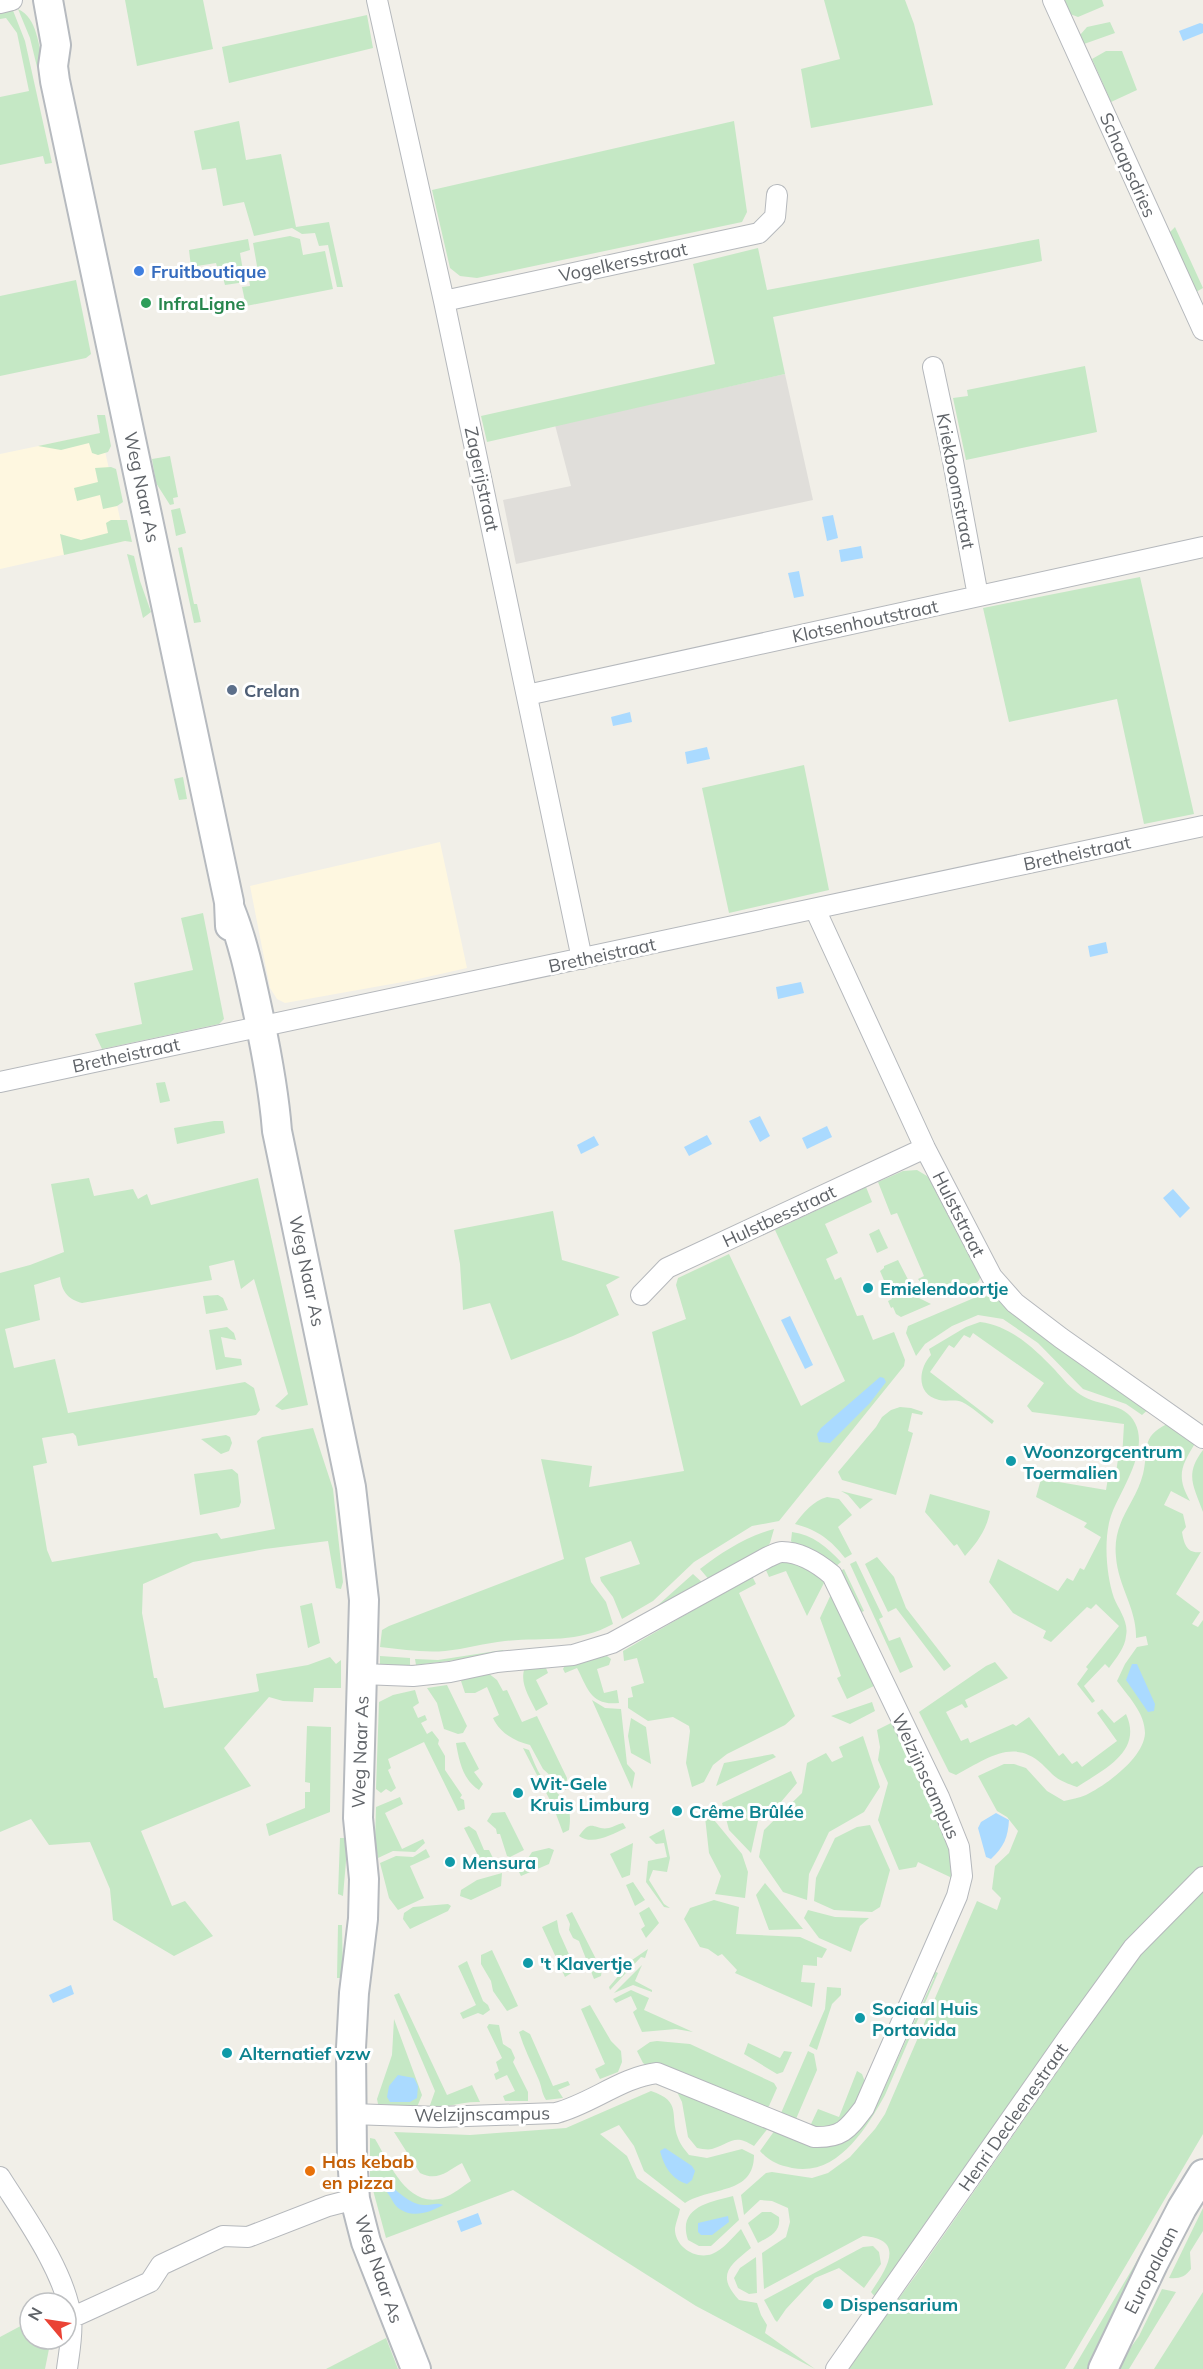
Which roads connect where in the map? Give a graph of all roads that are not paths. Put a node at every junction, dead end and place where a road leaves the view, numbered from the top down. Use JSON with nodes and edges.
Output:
{"nodes":[{"id":1,"x":12,"y":0,"type":"edge"},
{"id":2,"x":32,"y":0,"type":"edge"},
{"id":3,"x":48,"y":0,"type":"edge"},
{"id":4,"x":377,"y":0,"type":"edge"},
{"id":5,"x":1053,"y":0,"type":"edge"},
{"id":6,"x":0,"y":3,"type":"edge"},
{"id":7,"x":53,"y":66,"type":"junction"},
{"id":8,"x":777,"y":195,"type":"dead end"},
{"id":9,"x":444,"y":301,"type":"junction"},
{"id":10,"x":1203,"y":330,"type":"edge"},
{"id":11,"x":933,"y":367,"type":"dead end"},
{"id":12,"x":1203,"y":548,"type":"edge"},
{"id":13,"x":978,"y":596,"type":"junction"},
{"id":14,"x":527,"y":695,"type":"junction"},
{"id":15,"x":1203,"y":826,"type":"edge"},
{"id":16,"x":815,"y":909,"type":"junction"},
{"id":17,"x":582,"y":959,"type":"junction"},
{"id":18,"x":253,"y":1029,"type":"junction"},
{"id":19,"x":0,"y":1082,"type":"edge"},
{"id":20,"x":925,"y":1148,"type":"junction"},
{"id":21,"x":642,"y":1295,"type":"dead end"},
{"id":22,"x":1203,"y":1438,"type":"edge"},
{"id":23,"x":362,"y":1674,"type":"junction"},
{"id":24,"x":1203,"y":1877,"type":"edge"},
{"id":25,"x":351,"y":2114,"type":"junction"},
{"id":26,"x":1203,"y":2174,"type":"edge"},
{"id":27,"x":0,"y":2177,"type":"edge"},
{"id":28,"x":1203,"y":2198,"type":"edge"},
{"id":29,"x":356,"y":2199,"type":"junction"},
{"id":30,"x":63,"y":2291,"type":"edge"},
{"id":31,"x":78,"y":2315,"type":"edge"},
{"id":32,"x":68,"y":2351,"type":"edge"},
{"id":33,"x":67,"y":2369,"type":"edge"},
{"id":34,"x":416,"y":2369,"type":"edge"},
{"id":35,"x":836,"y":2369,"type":"edge"},
{"id":36,"x":1104,"y":2369,"type":"edge"}],
"edges":[{"from":1,"to":6,"type":"street"},
{"from":2,"to":7,"type":"main road","name":"Weg Naar As"},
{"from":3,"to":7,"type":"main road","name":"Weg Naar As"},
{"from":4,"to":9,"type":"street","name":"Zagerijstraat"},
{"from":5,"to":10,"type":"street","name":"Schaapsdries"},
{"from":7,"to":18,"type":"main road","name":"Weg Naar As"},
{"from":8,"to":9,"type":"street","name":"Vogelkersstraat"},
{"from":9,"to":14,"type":"street","name":"Zagerijstraat"},
{"from":11,"to":13,"type":"street","name":"Kriekboomstraat"},
{"from":12,"to":13,"type":"street","name":"Klotsenhoutstraat"},
{"from":13,"to":14,"type":"street","name":"Klotsenhoutstraat"},
{"from":14,"to":17,"type":"street","name":"Zagerijstraat"},
{"from":15,"to":16,"type":"street","name":"Bretheistraat"},
{"from":16,"to":17,"type":"street","name":"Bretheistraat"},
{"from":16,"to":20,"type":"street","name":"Hulststraat"},
{"from":17,"to":18,"type":"street","name":"Bretheistraat"},
{"from":18,"to":19,"type":"street","name":"Bretheistraat"},
{"from":18,"to":23,"type":"main road","name":"Weg Naar As"},
{"from":20,"to":21,"type":"street","name":"Hulstbesstraat"},
{"from":20,"to":22,"type":"street","name":"Hulststraat"},
{"from":23,"to":25,"type":"main road","name":"Weg Naar As"},
{"from":23,"to":25,"type":"street","name":"Welzijnscampus"},
{"from":24,"to":35,"type":"street","name":"Henri Decleenestraat"},
{"from":25,"to":29,"type":"main road","name":"Weg Naar As"},
{"from":26,"to":36,"type":"main road","name":"Europalaan"},
{"from":27,"to":30,"type":"street"},
{"from":28,"to":36,"type":"main road","name":"Europalaan"},
{"from":29,"to":31,"type":"street"},
{"from":29,"to":34,"type":"main road","name":"Weg Naar As"},
{"from":32,"to":33,"type":"street"}]}
